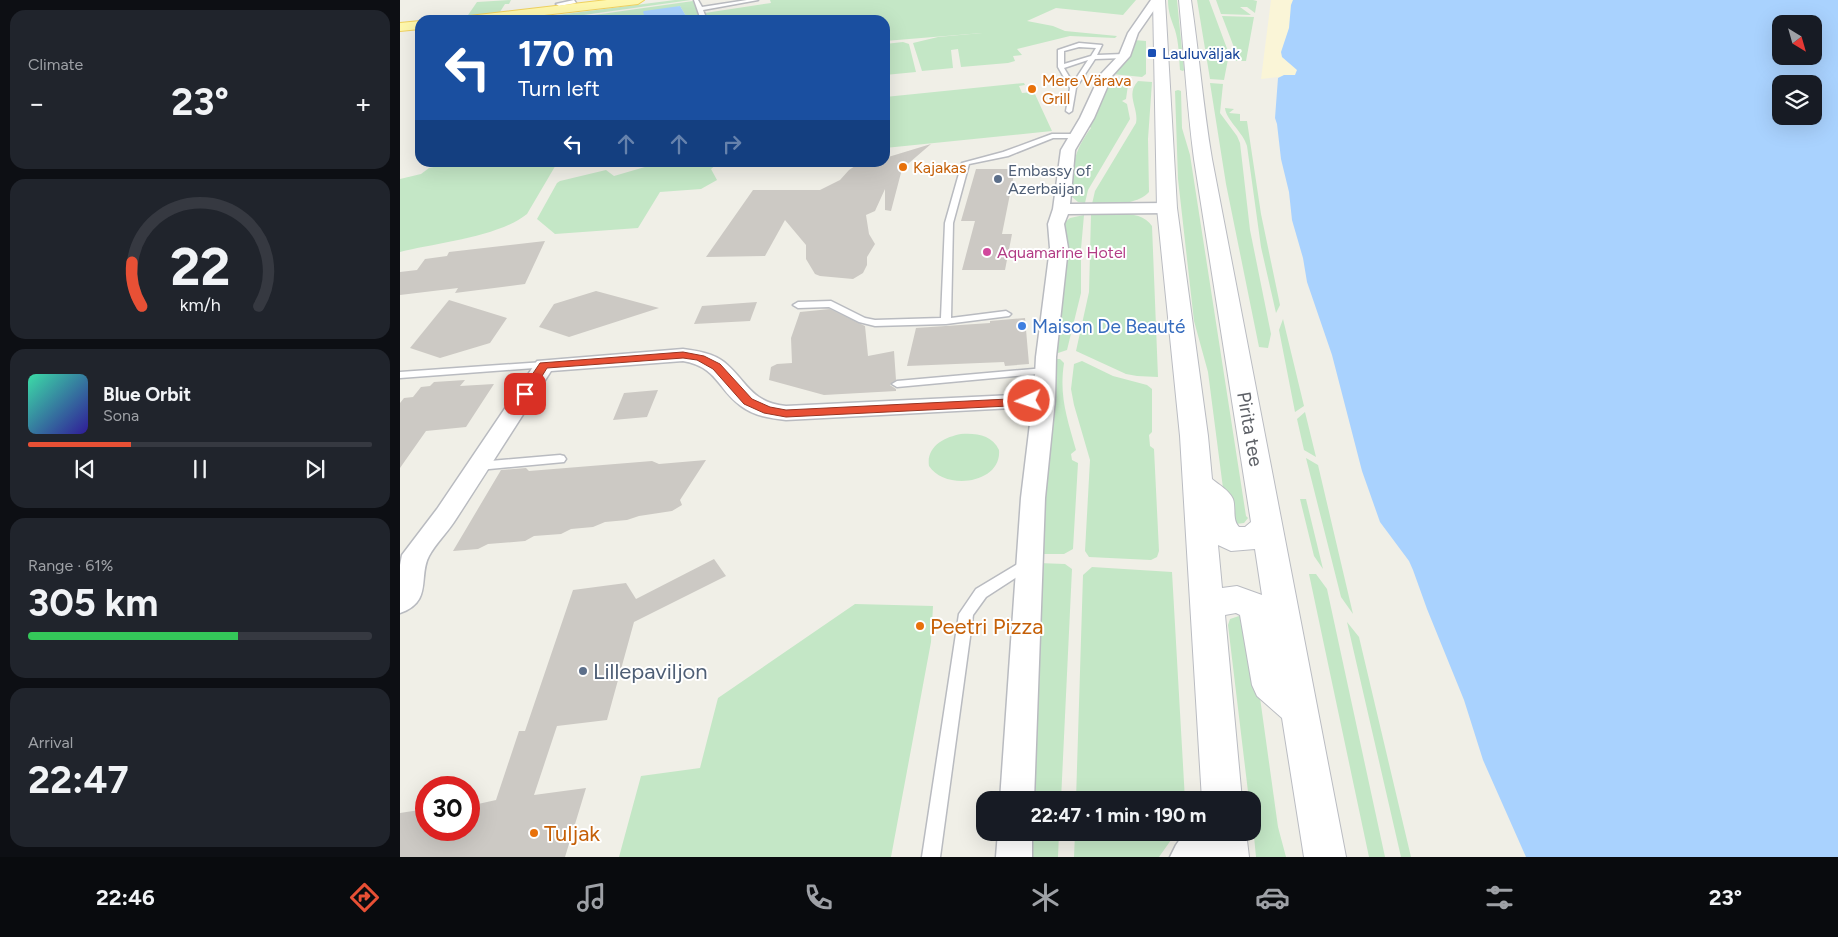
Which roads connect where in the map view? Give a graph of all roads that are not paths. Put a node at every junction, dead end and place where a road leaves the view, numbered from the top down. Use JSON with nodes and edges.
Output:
{"nodes":[{"id":1,"x":696,"y":0,"type":"edge"},
{"id":2,"x":756,"y":0,"type":"edge"},
{"id":3,"x":1158,"y":0,"type":"edge"},
{"id":4,"x":1185,"y":0,"type":"edge"},
{"id":5,"x":644,"y":1,"type":"edge"},
{"id":6,"x":574,"y":3,"type":"dead end"},
{"id":7,"x":558,"y":7,"type":"edge"},
{"id":8,"x":701,"y":9,"type":"junction"},
{"id":9,"x":503,"y":15,"type":"edge"},
{"id":10,"x":523,"y":15,"type":"edge"},
{"id":11,"x":703,"y":15,"type":"edge"},
{"id":12,"x":415,"y":28,"type":"edge"},
{"id":13,"x":400,"y":29,"type":"edge"},
{"id":14,"x":1124,"y":56,"type":"junction"},
{"id":15,"x":1092,"y":58,"type":"junction"},
{"id":16,"x":1061,"y":67,"type":"junction"},
{"id":17,"x":1178,"y":68,"type":"junction"},
{"id":18,"x":1073,"y":88,"type":"junction"},
{"id":19,"x":1162,"y":90,"type":"junction"},
{"id":20,"x":1195,"y":103,"type":"junction"},
{"id":21,"x":1069,"y":111,"type":"dead end"},
{"id":22,"x":1076,"y":136,"type":"junction"},
{"id":23,"x":1167,"y":208,"type":"junction"},
{"id":24,"x":1061,"y":209,"type":"junction"},
{"id":25,"x":798,"y":305,"type":"dead end"},
{"id":26,"x":1006,"y":314,"type":"dead end"},
{"id":27,"x":946,"y":321,"type":"junction"},
{"id":28,"x":544,"y":365,"type":"junction"},
{"id":29,"x":1045,"y":371,"type":"junction"},
{"id":30,"x":400,"y":375,"type":"edge"},
{"id":31,"x":897,"y":384,"type":"dead end"},
{"id":32,"x":1044,"y":400,"type":"junction"},
{"id":33,"x":560,"y":459,"type":"dead end"},
{"id":34,"x":479,"y":466,"type":"junction"},
{"id":35,"x":1198,"y":484,"type":"junction"},
{"id":36,"x":1267,"y":528,"type":"junction"},
{"id":37,"x":1030,"y":561,"type":"junction"},
{"id":38,"x":400,"y":602,"type":"edge"},
{"id":39,"x":1206,"y":608,"type":"junction"},
{"id":40,"x":1298,"y":709,"type":"junction"},
{"id":41,"x":1017,"y":791,"type":"edge"},
{"id":42,"x":1221,"y":791,"type":"edge"},
{"id":43,"x":1015,"y":841,"type":"edge"},
{"id":44,"x":1200,"y":841,"type":"edge"},
{"id":45,"x":1226,"y":841,"type":"edge"},
{"id":46,"x":931,"y":857,"type":"edge"},
{"id":47,"x":1014,"y":857,"type":"edge"},
{"id":48,"x":1188,"y":857,"type":"edge"},
{"id":49,"x":1228,"y":857,"type":"edge"},
{"id":50,"x":1325,"y":857,"type":"edge"}],
"edges":[{"from":1,"to":8,"type":"lane"},
{"from":2,"to":8,"type":"lane"},
{"from":3,"to":14,"type":"street"},
{"from":3,"to":17,"type":"main road","name":"Pirita tee"},
{"from":4,"to":17,"type":"main road","name":"Pirita tee"},
{"from":5,"to":7,"type":"main road"},
{"from":6,"to":7,"type":"lane"},
{"from":7,"to":9,"type":"main road"},
{"from":7,"to":10,"type":"main road"},
{"from":8,"to":11,"type":"lane"},
{"from":12,"to":13,"type":"main road"},
{"from":14,"to":15,"type":"lane"},
{"from":14,"to":22,"type":"street"},
{"from":15,"to":16,"type":"lane"},
{"from":15,"to":16,"type":"lane"},
{"from":15,"to":18,"type":"lane"},
{"from":16,"to":18,"type":"lane"},
{"from":17,"to":19,"type":"main road","name":"Pirita tee"},
{"from":17,"to":20,"type":"main road","name":"Pirita tee"},
{"from":18,"to":21,"type":"lane"},
{"from":19,"to":20,"type":"main road"},
{"from":19,"to":23,"type":"main road","name":"Pirita tee"},
{"from":20,"to":36,"type":"main road","name":"Pirita tee"},
{"from":22,"to":24,"type":"street"},
{"from":22,"to":27,"type":"lane"},
{"from":23,"to":24,"type":"street"},
{"from":23,"to":35,"type":"main road","name":"Pirita tee"},
{"from":24,"to":29,"type":"street"},
{"from":25,"to":27,"type":"lane"},
{"from":26,"to":27,"type":"lane"},
{"from":28,"to":30,"type":"lane"},
{"from":28,"to":32,"type":"street"},
{"from":28,"to":34,"type":"street"},
{"from":29,"to":31,"type":"lane"},
{"from":29,"to":32,"type":"street"},
{"from":32,"to":37,"type":"street"},
{"from":33,"to":34,"type":"lane"},
{"from":34,"to":38,"type":"street"},
{"from":35,"to":36,"type":"main road"},
{"from":35,"to":39,"type":"main road","name":"Pirita tee"},
{"from":36,"to":40,"type":"main road","name":"Pirita tee"},
{"from":37,"to":41,"type":"street"},
{"from":37,"to":46,"type":"lane"},
{"from":39,"to":40,"type":"main road"},
{"from":39,"to":42,"type":"main road","name":"Pirita tee"},
{"from":40,"to":50,"type":"main road","name":"Pirita tee"},
{"from":43,"to":47,"type":"street"},
{"from":44,"to":48,"type":"street"},
{"from":45,"to":49,"type":"main road"}]}
